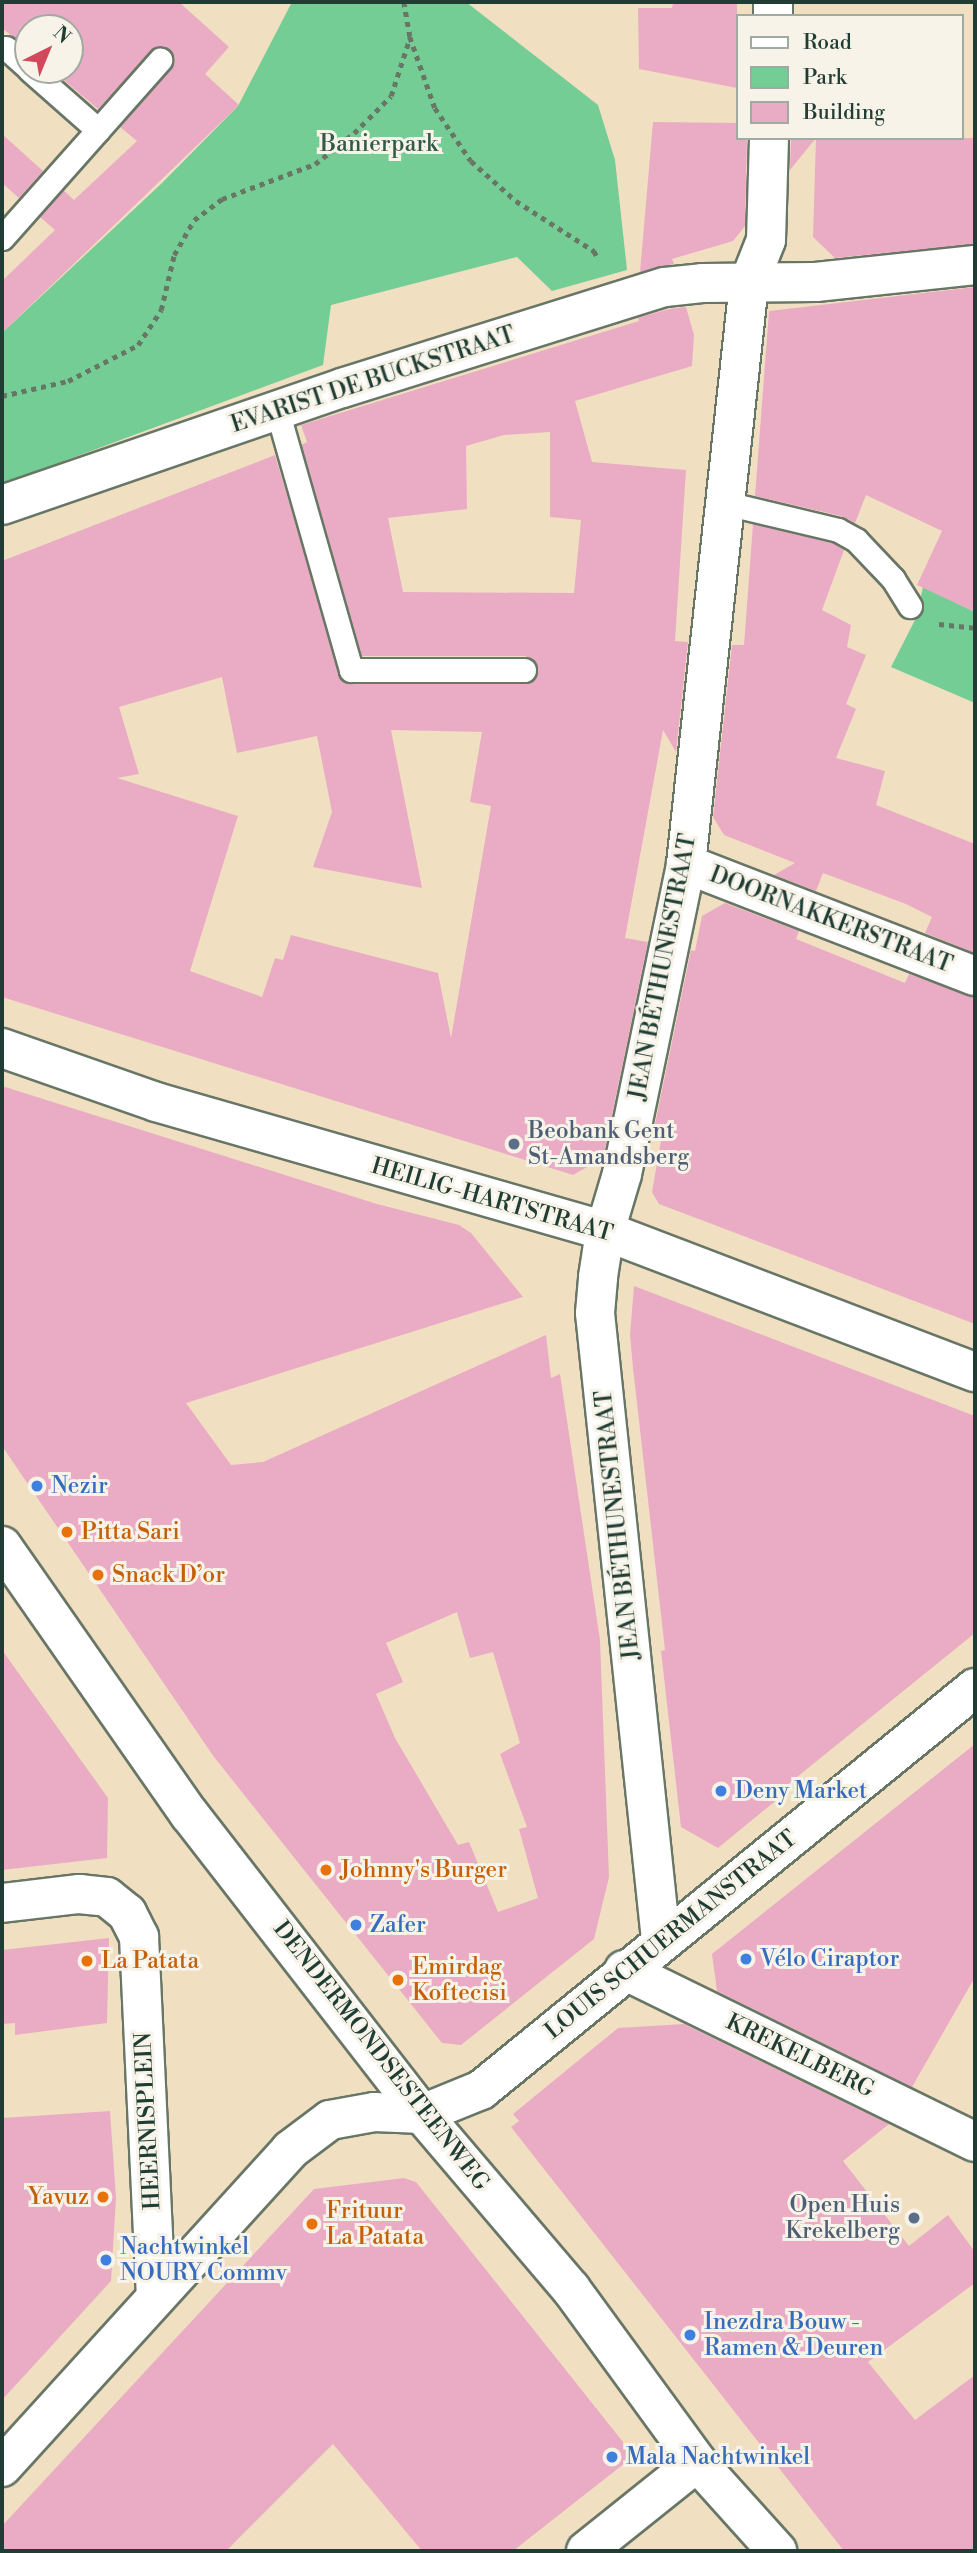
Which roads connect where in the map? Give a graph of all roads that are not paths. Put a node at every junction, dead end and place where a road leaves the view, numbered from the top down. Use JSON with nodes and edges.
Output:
{"nodes":[{"id":1,"x":6,"y":48,"type":"dead end"},
{"id":2,"x":14,"y":55,"type":"edge"},
{"id":3,"x":160,"y":60,"type":"dead end"},
{"id":4,"x":46,"y":84,"type":"edge"},
{"id":5,"x":98,"y":130,"type":"junction"},
{"id":6,"x":769,"y":140,"type":"edge"},
{"id":7,"x":2,"y":238,"type":"edge"},
{"id":8,"x":975,"y":265,"type":"edge"},
{"id":9,"x":749,"y":283,"type":"junction"},
{"id":10,"x":276,"y":410,"type":"junction"},
{"id":11,"x":725,"y":503,"type":"junction"},
{"id":12,"x":2,"y":505,"type":"edge"},
{"id":13,"x":910,"y":606,"type":"dead end"},
{"id":14,"x":524,"y":670,"type":"dead end"},
{"id":15,"x":686,"y":864,"type":"junction"},
{"id":16,"x":975,"y":976,"type":"edge"},
{"id":17,"x":2,"y":1048,"type":"edge"},
{"id":18,"x":605,"y":1231,"type":"junction"},
{"id":19,"x":975,"y":1372,"type":"edge"},
{"id":20,"x":5,"y":1559,"type":"edge"},
{"id":21,"x":975,"y":1688,"type":"edge"},
{"id":22,"x":2,"y":1903,"type":"edge"},
{"id":23,"x":662,"y":1940,"type":"junction"},
{"id":24,"x":624,"y":1970,"type":"junction"},
{"id":25,"x":422,"y":2114,"type":"junction"},
{"id":26,"x":975,"y":2142,"type":"edge"},
{"id":27,"x":156,"y":2297,"type":"junction"},
{"id":28,"x":697,"y":2462,"type":"junction"},
{"id":29,"x":2,"y":2467,"type":"edge"},
{"id":30,"x":586,"y":2551,"type":"edge"},
{"id":31,"x":777,"y":2551,"type":"edge"}],
"edges":[{"from":1,"to":2,"type":"lane"},
{"from":3,"to":5,"type":"lane"},
{"from":4,"to":5,"type":"lane"},
{"from":5,"to":7,"type":"lane"},
{"from":6,"to":9,"type":"street","name":"JEAN BÉTHUNESTRAAT"},
{"from":8,"to":9,"type":"street","name":"EVARIST DE BUCKSTRAAT"},
{"from":9,"to":10,"type":"street","name":"EVARIST DE BUCKSTRAAT"},
{"from":9,"to":11,"type":"street","name":"JEAN BÉTHUNESTRAAT"},
{"from":10,"to":12,"type":"street","name":"EVARIST DE BUCKSTRAAT"},
{"from":10,"to":14,"type":"lane"},
{"from":11,"to":13,"type":"lane"},
{"from":11,"to":15,"type":"street","name":"JEAN BÉTHUNESTRAAT"},
{"from":15,"to":16,"type":"street","name":"DOORNAKKERSTRAAT"},
{"from":15,"to":18,"type":"street","name":"JEAN BÉTHUNESTRAAT"},
{"from":17,"to":18,"type":"street","name":"HEILIG-HARTSTRAAT"},
{"from":18,"to":19,"type":"street","name":"HEILIG-HARTSTRAAT"},
{"from":18,"to":23,"type":"street","name":"JEAN BÉTHUNESTRAAT"},
{"from":20,"to":25,"type":"street","name":"DENDERMONDSESTEENWEG"},
{"from":21,"to":23,"type":"street","name":"LOUIS SCHUERMANSTRAAT"},
{"from":22,"to":27,"type":"street","name":"HEERNISPLEIN"},
{"from":23,"to":24,"type":"street","name":"LOUIS SCHUERMANSTRAAT"},
{"from":24,"to":25,"type":"street","name":"LOUIS SCHUERMANSTRAAT"},
{"from":24,"to":26,"type":"street","name":"KREKELBERG"},
{"from":25,"to":27,"type":"street"},
{"from":25,"to":28,"type":"street","name":"DENDERMONDSESTEENWEG"},
{"from":27,"to":29,"type":"street"},
{"from":28,"to":30,"type":"street"},
{"from":28,"to":31,"type":"street","name":"DENDERMONDSESTEENWEG"}]}
